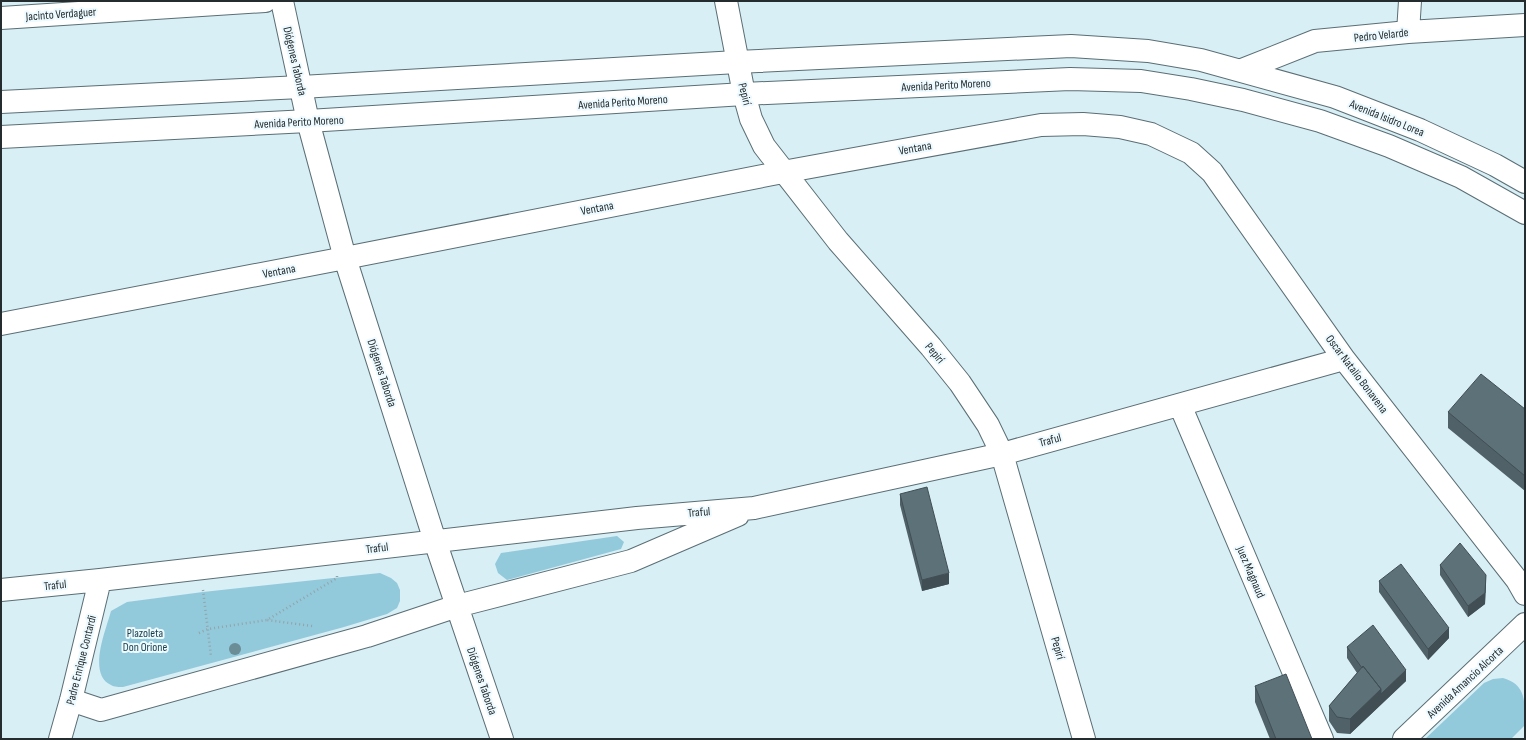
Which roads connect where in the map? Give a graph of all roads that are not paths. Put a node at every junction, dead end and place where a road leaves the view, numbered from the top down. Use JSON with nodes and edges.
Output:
{"nodes":[{"id":1,"x":265,"y":1,"type":"edge"},
{"id":2,"x":282,"y":1,"type":"edge"},
{"id":3,"x":726,"y":1,"type":"edge"},
{"id":4,"x":1410,"y":1,"type":"edge"},
{"id":5,"x":1,"y":18,"type":"edge"},
{"id":6,"x":1525,"y":25,"type":"edge"},
{"id":7,"x":1408,"y":32,"type":"junction"},
{"id":8,"x":737,"y":62,"type":"junction"},
{"id":9,"x":1242,"y":70,"type":"junction"},
{"id":10,"x":301,"y":87,"type":"junction"},
{"id":11,"x":744,"y":94,"type":"junction"},
{"id":12,"x":1,"y":102,"type":"edge"},
{"id":13,"x":308,"y":121,"type":"junction"},
{"id":14,"x":1,"y":137,"type":"edge"},
{"id":15,"x":1191,"y":153,"type":"joint"},
{"id":16,"x":783,"y":172,"type":"junction"},
{"id":17,"x":1525,"y":182,"type":"edge"},
{"id":18,"x":1525,"y":213,"type":"edge"},
{"id":19,"x":345,"y":258,"type":"junction"},
{"id":20,"x":1,"y":324,"type":"edge"},
{"id":21,"x":1344,"y":359,"type":"junction"},
{"id":22,"x":1180,"y":405,"type":"junction"},
{"id":23,"x":1002,"y":454,"type":"junction"},
{"id":24,"x":754,"y":508,"type":"junction"},
{"id":25,"x":435,"y":541,"type":"junction"},
{"id":26,"x":100,"y":580,"type":"junction"},
{"id":27,"x":1,"y":590,"type":"edge"},
{"id":28,"x":1525,"y":594,"type":"edge"},
{"id":29,"x":456,"y":606,"type":"junction"},
{"id":30,"x":1525,"y":624,"type":"edge"},
{"id":31,"x":71,"y":700,"type":"junction"},
{"id":32,"x":60,"y":739,"type":"edge"},
{"id":33,"x":502,"y":739,"type":"edge"},
{"id":34,"x":1084,"y":739,"type":"edge"},
{"id":35,"x":1322,"y":739,"type":"edge"},
{"id":36,"x":1404,"y":739,"type":"edge"}],
"edges":[{"from":1,"to":5,"type":"street","name":"Jacinto Verdaguer"},
{"from":2,"to":10,"type":"street","name":"Diógenes Taborda"},
{"from":3,"to":8,"type":"street","name":"Pepirí"},
{"from":4,"to":7,"type":"street"},
{"from":6,"to":7,"type":"street","name":"Pedro Velarde"},
{"from":7,"to":9,"type":"street","name":"Pedro Velarde"},
{"from":8,"to":9,"type":"street"},
{"from":8,"to":10,"type":"street"},
{"from":8,"to":11,"type":"street","name":"Pepirí"},
{"from":9,"to":17,"type":"street","name":"Avenida Isidro Lorea"},
{"from":10,"to":12,"type":"street"},
{"from":10,"to":13,"type":"street","name":"Diógenes Taborda"},
{"from":11,"to":13,"type":"street","name":"Avenida Perito Moreno"},
{"from":11,"to":16,"type":"street","name":"Pepirí"},
{"from":11,"to":18,"type":"street","name":"Avenida Perito Moreno"},
{"from":13,"to":14,"type":"street","name":"Avenida Perito Moreno"},
{"from":13,"to":19,"type":"street","name":"Diógenes Taborda"},
{"from":15,"to":16,"type":"street","name":"Ventana"},
{"from":15,"to":21,"type":"street","name":"Oscar Natalio Bonavena"},
{"from":16,"to":19,"type":"street","name":"Ventana"},
{"from":16,"to":23,"type":"street","name":"Pepirí"},
{"from":19,"to":20,"type":"street","name":"Ventana"},
{"from":19,"to":25,"type":"street","name":"Diógenes Taborda"},
{"from":21,"to":22,"type":"street","name":"Traful"},
{"from":21,"to":28,"type":"street","name":"Oscar Natalio Bonavena"},
{"from":22,"to":23,"type":"street","name":"Traful"},
{"from":22,"to":35,"type":"street","name":"Juez Magnaud"},
{"from":23,"to":24,"type":"street","name":"Traful"},
{"from":23,"to":34,"type":"street","name":"Pepirí"},
{"from":24,"to":25,"type":"street","name":"Traful"},
{"from":24,"to":29,"type":"street","name":"Traful"},
{"from":25,"to":26,"type":"street","name":"Traful"},
{"from":25,"to":29,"type":"street","name":"Diógenes Taborda"},
{"from":26,"to":27,"type":"street","name":"Traful"},
{"from":26,"to":31,"type":"street","name":"Padre Enrique Contardi"},
{"from":29,"to":31,"type":"street","name":"Traful"},
{"from":29,"to":33,"type":"street","name":"Diógenes Taborda"},
{"from":30,"to":36,"type":"street","name":"Avenida Amancio Alcorta"},
{"from":31,"to":32,"type":"street","name":"Padre Enrique Contardi"}]}
